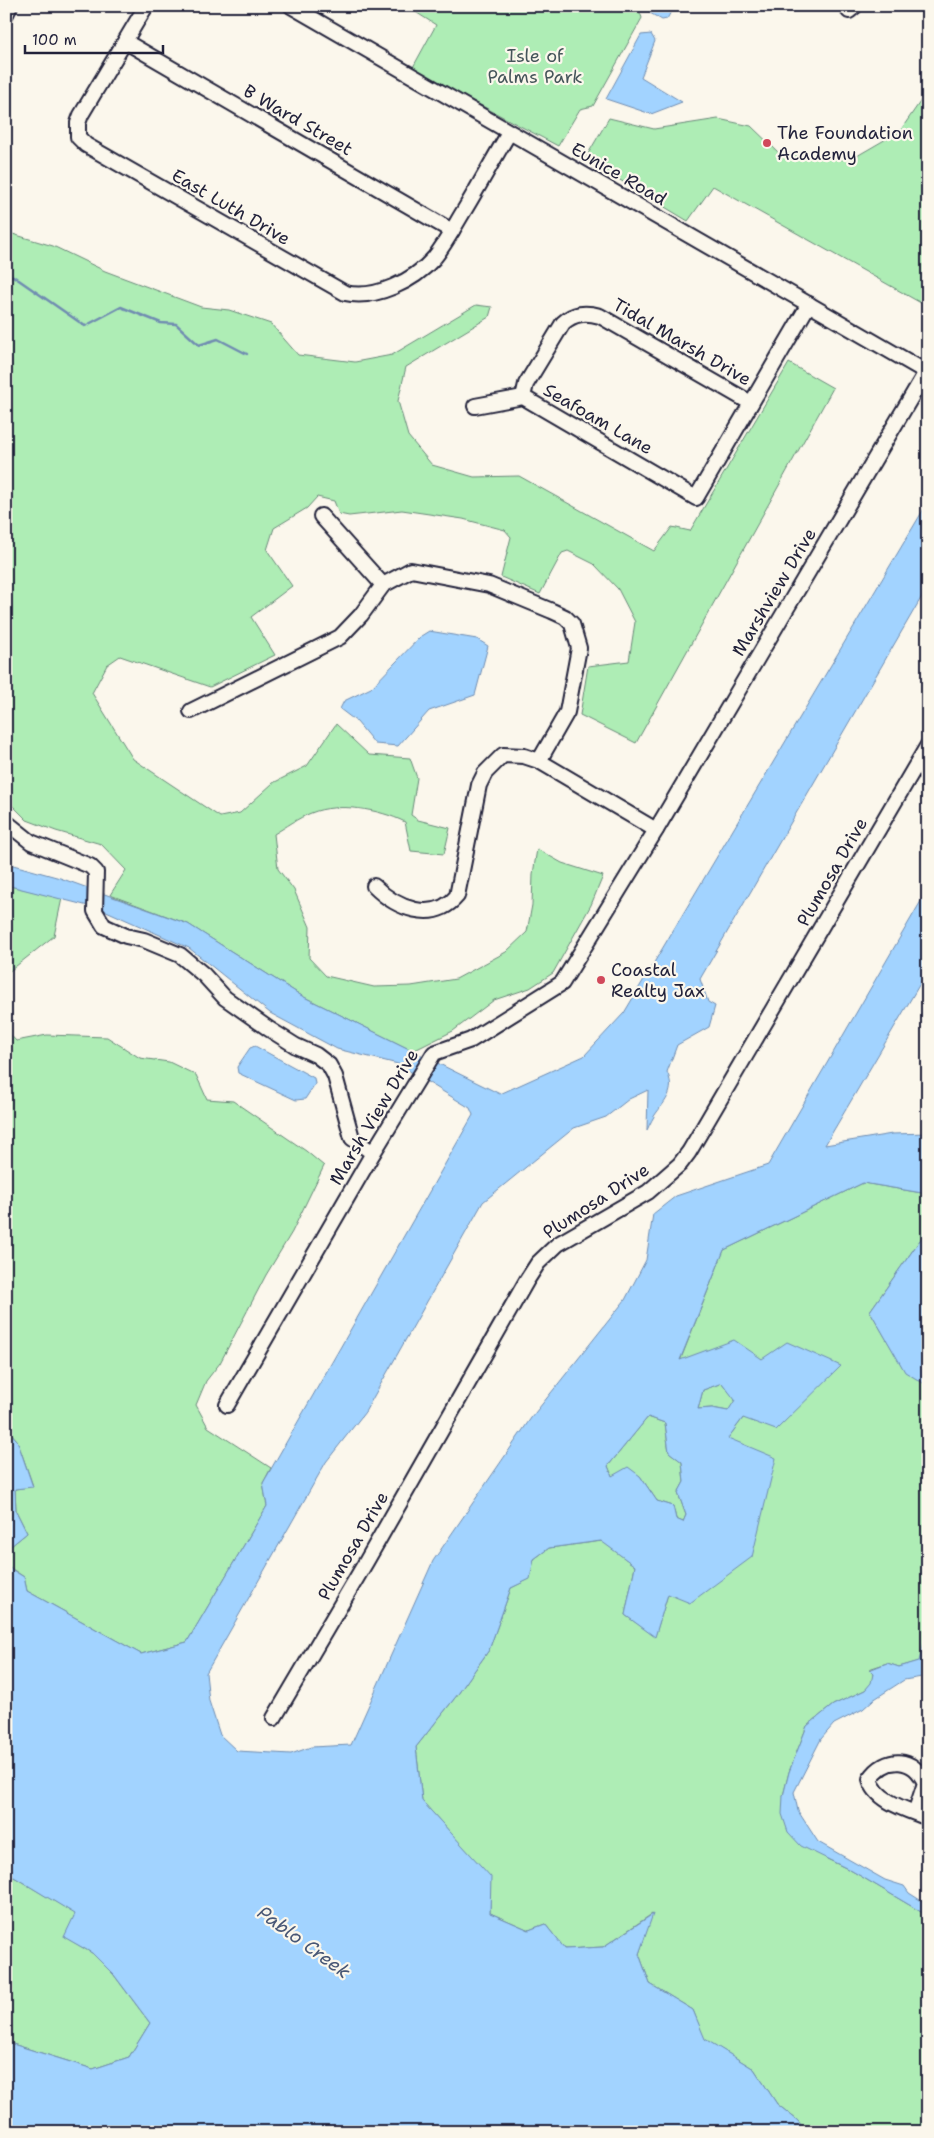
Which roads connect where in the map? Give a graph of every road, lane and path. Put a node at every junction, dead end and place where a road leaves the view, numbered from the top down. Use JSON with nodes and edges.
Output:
{"nodes":[{"id":1,"x":10,"y":6,"type":"edge"},
{"id":2,"x":146,"y":6,"type":"edge"},
{"id":3,"x":291,"y":6,"type":"edge"},
{"id":4,"x":6,"y":14,"type":"edge"},
{"id":5,"x":126,"y":42,"type":"junction"},
{"id":6,"x":509,"y":133,"type":"junction"},
{"id":7,"x":452,"y":231,"type":"junction"},
{"id":8,"x":809,"y":304,"type":"junction"},
{"id":9,"x":927,"y":373,"type":"edge"},
{"id":10,"x":523,"y":397,"type":"junction"},
{"id":11,"x":751,"y":403,"type":"junction"},
{"id":12,"x":475,"y":406,"type":"dead end"},
{"id":13,"x":321,"y":516,"type":"dead end"},
{"id":14,"x":383,"y":585,"type":"junction"},
{"id":15,"x":191,"y":711,"type":"dead end"},
{"id":16,"x":928,"y":745,"type":"edge"},
{"id":17,"x":539,"y":761,"type":"junction"},
{"id":18,"x":6,"y":822,"type":"edge"},
{"id":19,"x":656,"y":830,"type":"junction"},
{"id":20,"x":374,"y":886,"type":"dead end"},
{"id":21,"x":373,"y":1153,"type":"junction"},
{"id":22,"x":227,"y":1405,"type":"dead end"},
{"id":23,"x":274,"y":1718,"type":"dead end"}],
"edges":[{"from":1,"to":4,"type":"street"},
{"from":2,"to":5,"type":"street"},
{"from":3,"to":6,"type":"street","name":"Eunice Road"},
{"from":5,"to":7,"type":"street","name":"B Ward Street"},
{"from":5,"to":7,"type":"street","name":"East Luth Drive"},
{"from":6,"to":7,"type":"street"},
{"from":6,"to":8,"type":"street","name":"Eunice Road"},
{"from":8,"to":9,"type":"street","name":"Eunice Road"},
{"from":8,"to":11,"type":"street"},
{"from":9,"to":19,"type":"street","name":"Marshview Drive"},
{"from":10,"to":11,"type":"street","name":"Tidal Marsh Drive"},
{"from":10,"to":11,"type":"street","name":"Seafoam Lane"},
{"from":10,"to":12,"type":"street","name":"Seafoam Lane"},
{"from":13,"to":14,"type":"street"},
{"from":14,"to":15,"type":"street"},
{"from":14,"to":17,"type":"street"},
{"from":16,"to":23,"type":"street","name":"Plumosa Drive"},
{"from":17,"to":19,"type":"street"},
{"from":17,"to":20,"type":"street"},
{"from":18,"to":21,"type":"street"},
{"from":19,"to":21,"type":"street","name":"Marsh View Drive"},
{"from":21,"to":22,"type":"street","name":"Marsh View Drive"}]}
